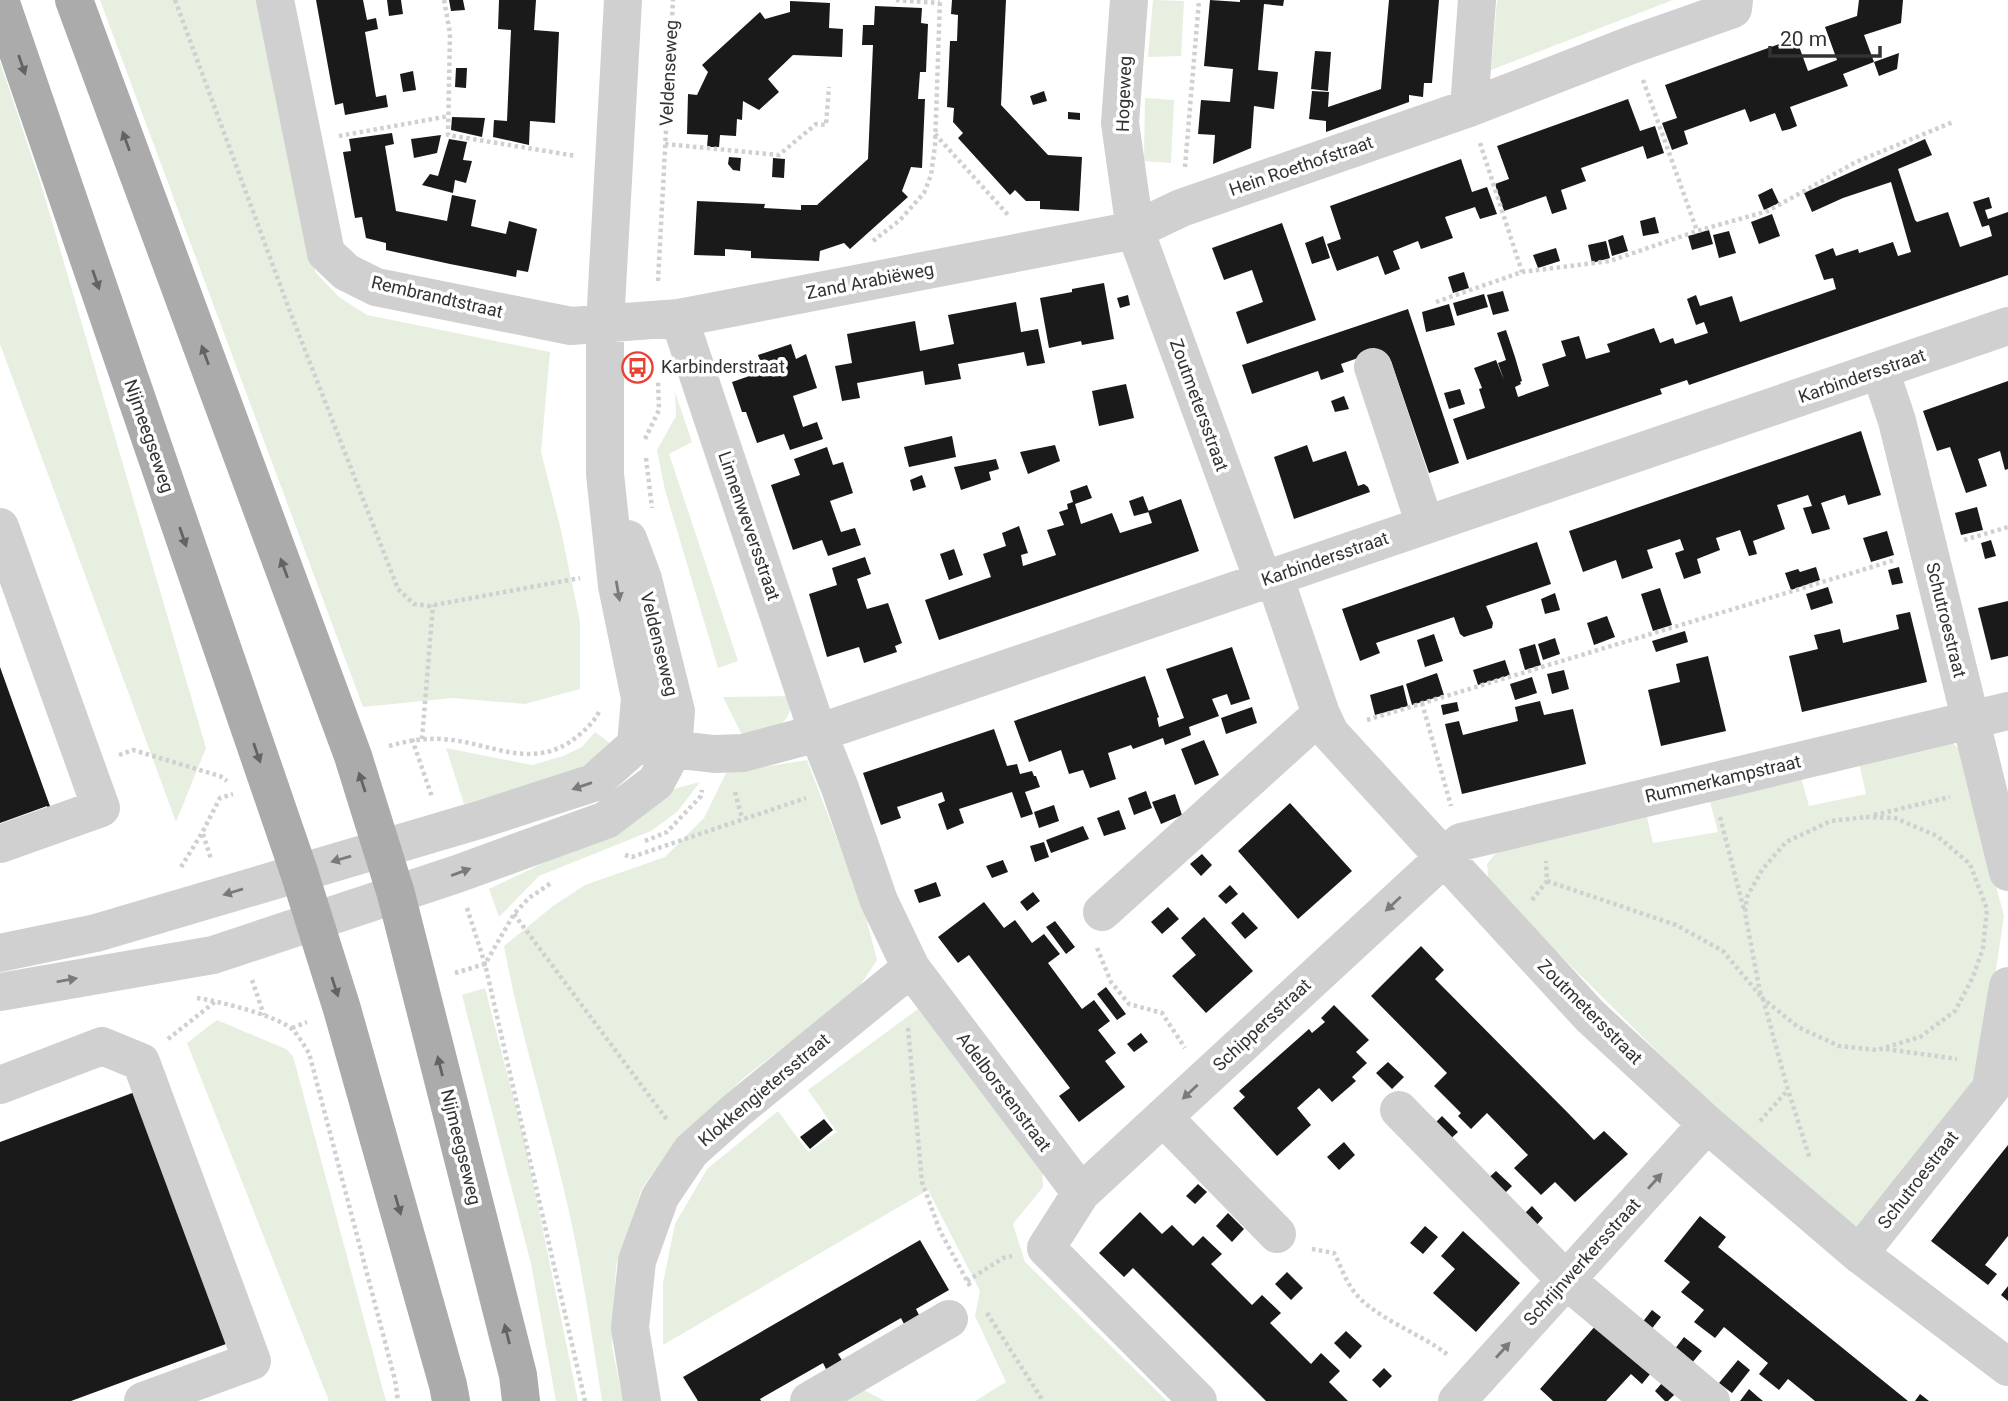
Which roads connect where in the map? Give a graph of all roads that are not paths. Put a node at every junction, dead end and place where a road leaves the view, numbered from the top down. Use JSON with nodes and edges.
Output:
{"nodes":[{"id":1,"x":0,"y":0,"type":"edge"},
{"id":2,"x":74,"y":0,"type":"edge"},
{"id":3,"x":275,"y":0,"type":"edge"},
{"id":4,"x":623,"y":0,"type":"edge"},
{"id":5,"x":1129,"y":0,"type":"edge"},
{"id":6,"x":1477,"y":0,"type":"edge"},
{"id":7,"x":1734,"y":0,"type":"edge"},
{"id":8,"x":1469,"y":108,"type":"junction"},
{"id":9,"x":1135,"y":230,"type":"junction"},
{"id":10,"x":668,"y":319,"type":"junction"},
{"id":11,"x":605,"y":324,"type":"junction"},
{"id":12,"x":2008,"y":326,"type":"edge"},
{"id":13,"x":1373,"y":367,"type":"dead end"},
{"id":14,"x":1880,"y":370,"type":"junction"},
{"id":15,"x":1425,"y":524,"type":"junction"},
{"id":16,"x":0,"y":527,"type":"edge"},
{"id":17,"x":1268,"y":578,"type":"junction"},
{"id":18,"x":2008,"y":711,"type":"edge"},
{"id":19,"x":1971,"y":720,"type":"junction"},
{"id":20,"x":1325,"y":723,"type":"junction"},
{"id":21,"x":818,"y":733,"type":"junction"},
{"id":22,"x":654,"y":748,"type":"junction"},
{"id":23,"x":0,"y":844,"type":"edge"},
{"id":24,"x":383,"y":847,"type":"junction"},
{"id":25,"x":1452,"y":849,"type":"junction"},
{"id":26,"x":299,"y":872,"type":"junction"},
{"id":27,"x":2008,"y":872,"type":"edge"},
{"id":28,"x":396,"y":894,"type":"junction"},
{"id":29,"x":1102,"y":912,"type":"road end"},
{"id":30,"x":314,"y":922,"type":"junction"},
{"id":31,"x":0,"y":953,"type":"edge"},
{"id":32,"x":911,"y":968,"type":"junction"},
{"id":33,"x":2008,"y":986,"type":"edge"},
{"id":34,"x":0,"y":992,"type":"edge"},
{"id":35,"x":0,"y":1085,"type":"edge"},
{"id":36,"x":1399,"y":1110,"type":"dead end"},
{"id":37,"x":1163,"y":1117,"type":"junction"},
{"id":38,"x":1707,"y":1124,"type":"junction"},
{"id":39,"x":1081,"y":1194,"type":"junction"},
{"id":40,"x":1277,"y":1234,"type":"road end"},
{"id":41,"x":1859,"y":1254,"type":"junction"},
{"id":42,"x":1566,"y":1280,"type":"junction"},
{"id":43,"x":968,"y":1305,"type":"road end"},
{"id":44,"x":2008,"y":1367,"type":"edge"},
{"id":45,"x":1467,"y":1390,"type":"edge"},
{"id":46,"x":143,"y":1401,"type":"edge"},
{"id":47,"x":451,"y":1401,"type":"edge"},
{"id":48,"x":522,"y":1401,"type":"edge"},
{"id":49,"x":642,"y":1401,"type":"edge"},
{"id":50,"x":809,"y":1401,"type":"edge"},
{"id":51,"x":1198,"y":1401,"type":"edge"},
{"id":52,"x":1711,"y":1401,"type":"edge"}],
"edges":[{"from":1,"to":26,"type":"main road","name":"Nijmeegseweg","one_way":true},
{"from":24,"to":2,"type":"main road","name":"Nijmeegseweg","one_way":true},
{"from":3,"to":11,"type":"street","name":"Rembrandtstraat"},
{"from":4,"to":11,"type":"street","name":"Veldenseweg"},
{"from":5,"to":9,"type":"street","name":"Hogeweg"},
{"from":6,"to":8,"type":"street"},
{"from":7,"to":8,"type":"street","name":"Hein Roethofstraat"},
{"from":8,"to":9,"type":"street","name":"Hein Roethofstraat"},
{"from":9,"to":10,"type":"street","name":"Zand Arabiëweg"},
{"from":9,"to":17,"type":"street","name":"Zoutmetersstraat"},
{"from":10,"to":11,"type":"street","name":"Zand Arabiëweg"},
{"from":10,"to":21,"type":"street","name":"Linnenweversstraat"},
{"from":11,"to":22,"type":"street","name":"Veldenseweg"},
{"from":12,"to":14,"type":"street","name":"Karbindersstraat"},
{"from":13,"to":15,"type":"street"},
{"from":14,"to":15,"type":"street","name":"Karbindersstraat"},
{"from":14,"to":19,"type":"street","name":"Schutroestraat"},
{"from":15,"to":17,"type":"street","name":"Karbindersstraat"},
{"from":16,"to":23,"type":"street"},
{"from":17,"to":20,"type":"street","name":"Zoutmetersstraat"},
{"from":17,"to":21,"type":"street","name":"Karbindersstraat"},
{"from":18,"to":19,"type":"street","name":"Rummerkampstraat"},
{"from":19,"to":25,"type":"street","name":"Rummerkampstraat"},
{"from":19,"to":27,"type":"street","name":"Schutroestraat"},
{"from":20,"to":25,"type":"street","name":"Zoutmetersstraat"},
{"from":20,"to":29,"type":"street"},
{"from":21,"to":22,"type":"street","name":"Karbindersstraat"},
{"from":21,"to":32,"type":"street","name":"Adelborstenstraat"},
{"from":22,"to":24,"type":"street","one_way":true},
{"from":28,"to":22,"type":"street","name":"Veldenseweg","one_way":true},
{"from":24,"to":26,"type":"street","one_way":true},
{"from":24,"to":28,"type":"main road","name":"Nijmeegseweg"},
{"from":25,"to":37,"type":"street","name":"Schippersstraat","one_way":true},
{"from":25,"to":38,"type":"street","name":"Zoutmetersstraat"},
{"from":26,"to":30,"type":"main road","name":"Nijmeegseweg"},
{"from":26,"to":31,"type":"street","one_way":true},
{"from":28,"to":30,"type":"street"},
{"from":48,"to":28,"type":"main road","name":"Nijmeegseweg","one_way":true},
{"from":34,"to":30,"type":"street","one_way":true},
{"from":30,"to":47,"type":"main road","name":"Nijmeegseweg","one_way":true},
{"from":32,"to":39,"type":"street","name":"Adelborstenstraat"},
{"from":32,"to":49,"type":"street","name":"Klokkengietersstraat"},
{"from":33,"to":41,"type":"street","name":"Schutroestraat"},
{"from":35,"to":46,"type":"street"},
{"from":36,"to":42,"type":"street"},
{"from":37,"to":39,"type":"street","name":"Schippersstraat"},
{"from":37,"to":40,"type":"street"},
{"from":38,"to":41,"type":"street","name":"Zoutmetersstraat"},
{"from":42,"to":38,"type":"street","name":"Schrijnwerkersstraat","one_way":true},
{"from":39,"to":51,"type":"street"},
{"from":41,"to":44,"type":"street","name":"Zoutmetersstraat"},
{"from":45,"to":42,"type":"street","name":"Schrijnwerkersstraat","one_way":true},
{"from":42,"to":52,"type":"street"},
{"from":43,"to":50,"type":"street"}]}
